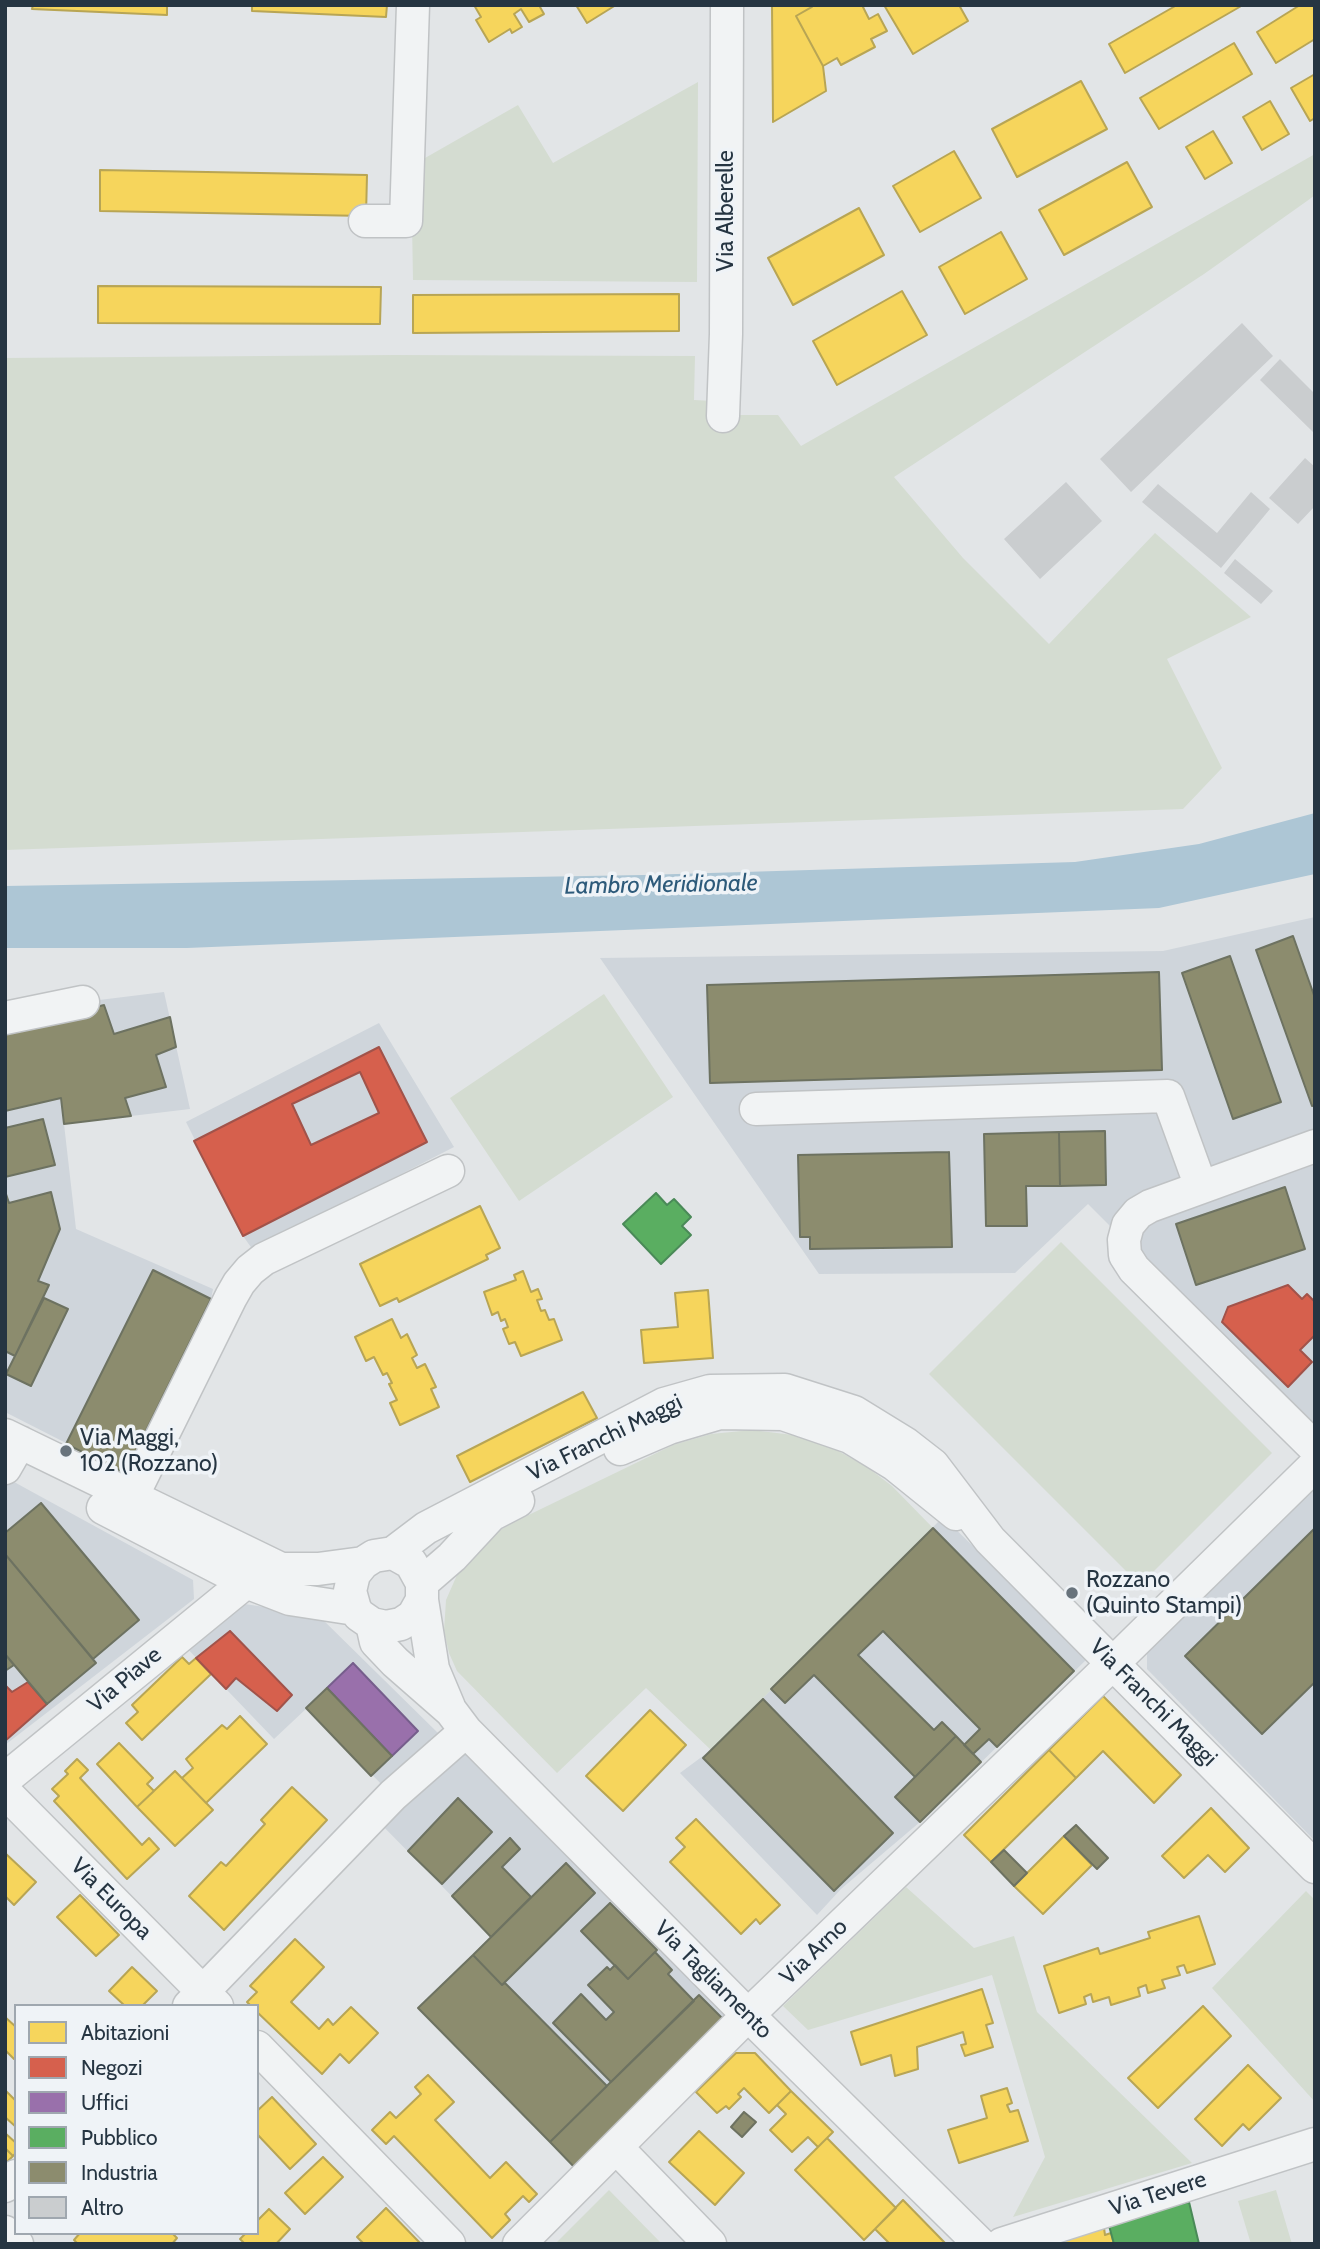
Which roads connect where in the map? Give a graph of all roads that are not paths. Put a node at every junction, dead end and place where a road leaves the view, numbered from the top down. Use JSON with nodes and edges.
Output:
{"nodes":[{"id":1,"x":413,"y":5,"type":"edge"},
{"id":2,"x":727,"y":5,"type":"edge"},
{"id":3,"x":365,"y":221,"type":"dead end"},
{"id":4,"x":723,"y":416,"type":"dead end"},
{"id":5,"x":83,"y":1002,"type":"dead end"},
{"id":6,"x":5,"y":1018,"type":"edge"},
{"id":7,"x":756,"y":1109,"type":"dead end"},
{"id":8,"x":1315,"y":1146,"type":"edge"},
{"id":9,"x":448,"y":1171,"type":"dead end"},
{"id":10,"x":1200,"y":1187,"type":"junction"},
{"id":11,"x":1315,"y":1448,"type":"edge"},
{"id":12,"x":9,"y":1453,"type":"edge"},
{"id":13,"x":1315,"y":1465,"type":"edge"},
{"id":14,"x":127,"y":1507,"type":"junction"},
{"id":15,"x":990,"y":1540,"type":"junction"},
{"id":16,"x":393,"y":1553,"type":"junction"},
{"id":17,"x":363,"y":1563,"type":"junction"},
{"id":18,"x":246,"y":1581,"type":"junction"},
{"id":19,"x":422,"y":1591,"type":"junction"},
{"id":20,"x":364,"y":1617,"type":"junction"},
{"id":21,"x":1113,"y":1664,"type":"junction"},
{"id":22,"x":459,"y":1721,"type":"junction"},
{"id":23,"x":5,"y":1779,"type":"edge"},
{"id":24,"x":5,"y":1791,"type":"edge"},
{"id":25,"x":1315,"y":1867,"type":"edge"},
{"id":26,"x":203,"y":2001,"type":"edge"},
{"id":27,"x":748,"y":2015,"type":"junction"},
{"id":28,"x":259,"y":2049,"type":"edge"},
{"id":29,"x":1315,"y":2144,"type":"edge"},
{"id":30,"x":616,"y":2147,"type":"junction"},
{"id":31,"x":5,"y":2232,"type":"edge"},
{"id":32,"x":17,"y":2244,"type":"edge"},
{"id":33,"x":449,"y":2244,"type":"edge"},
{"id":34,"x":519,"y":2244,"type":"edge"},
{"id":35,"x":710,"y":2244,"type":"edge"},
{"id":36,"x":979,"y":2244,"type":"edge"},
{"id":37,"x":1002,"y":2244,"type":"edge"}],
"edges":[{"from":1,"to":3,"type":"street"},
{"from":2,"to":4,"type":"street","name":"Via Alberelle"},
{"from":5,"to":6,"type":"street"},
{"from":7,"to":10,"type":"street"},
{"from":8,"to":10,"type":"street"},
{"from":9,"to":14,"type":"street"},
{"from":10,"to":11,"type":"street"},
{"from":12,"to":14,"type":"street"},
{"from":13,"to":21,"type":"street","name":"Via Arno"},
{"from":14,"to":17,"type":"street"},
{"from":14,"to":18,"type":"street"},
{"from":15,"to":16,"type":"street","name":"Via Franchi Maggi"},
{"from":15,"to":19,"type":"street","name":"Via Franchi Maggi"},
{"from":15,"to":21,"type":"street","name":"Via Franchi Maggi"},
{"from":16,"to":17,"type":"street"},
{"from":16,"to":19,"type":"street"},
{"from":17,"to":20,"type":"street"},
{"from":18,"to":20,"type":"street"},
{"from":18,"to":23,"type":"street","name":"Via Piave"},
{"from":19,"to":20,"type":"street"},
{"from":19,"to":22,"type":"street","name":"Via Tagliamento"},
{"from":20,"to":22,"type":"street","name":"Via Tagliamento"},
{"from":21,"to":25,"type":"street","name":"Via Franchi Maggi"},
{"from":21,"to":27,"type":"street","name":"Via Arno"},
{"from":22,"to":26,"type":"street"},
{"from":22,"to":27,"type":"street","name":"Via Tagliamento"},
{"from":24,"to":26,"type":"street","name":"Via Europa"},
{"from":27,"to":30,"type":"street","name":"Via Arno"},
{"from":27,"to":36,"type":"street","name":"Via Tagliamento"},
{"from":28,"to":33,"type":"street"},
{"from":29,"to":37,"type":"street","name":"Via Tevere"},
{"from":30,"to":34,"type":"street","name":"Via Arno"},
{"from":30,"to":35,"type":"street"},
{"from":31,"to":32,"type":"street"}]}
